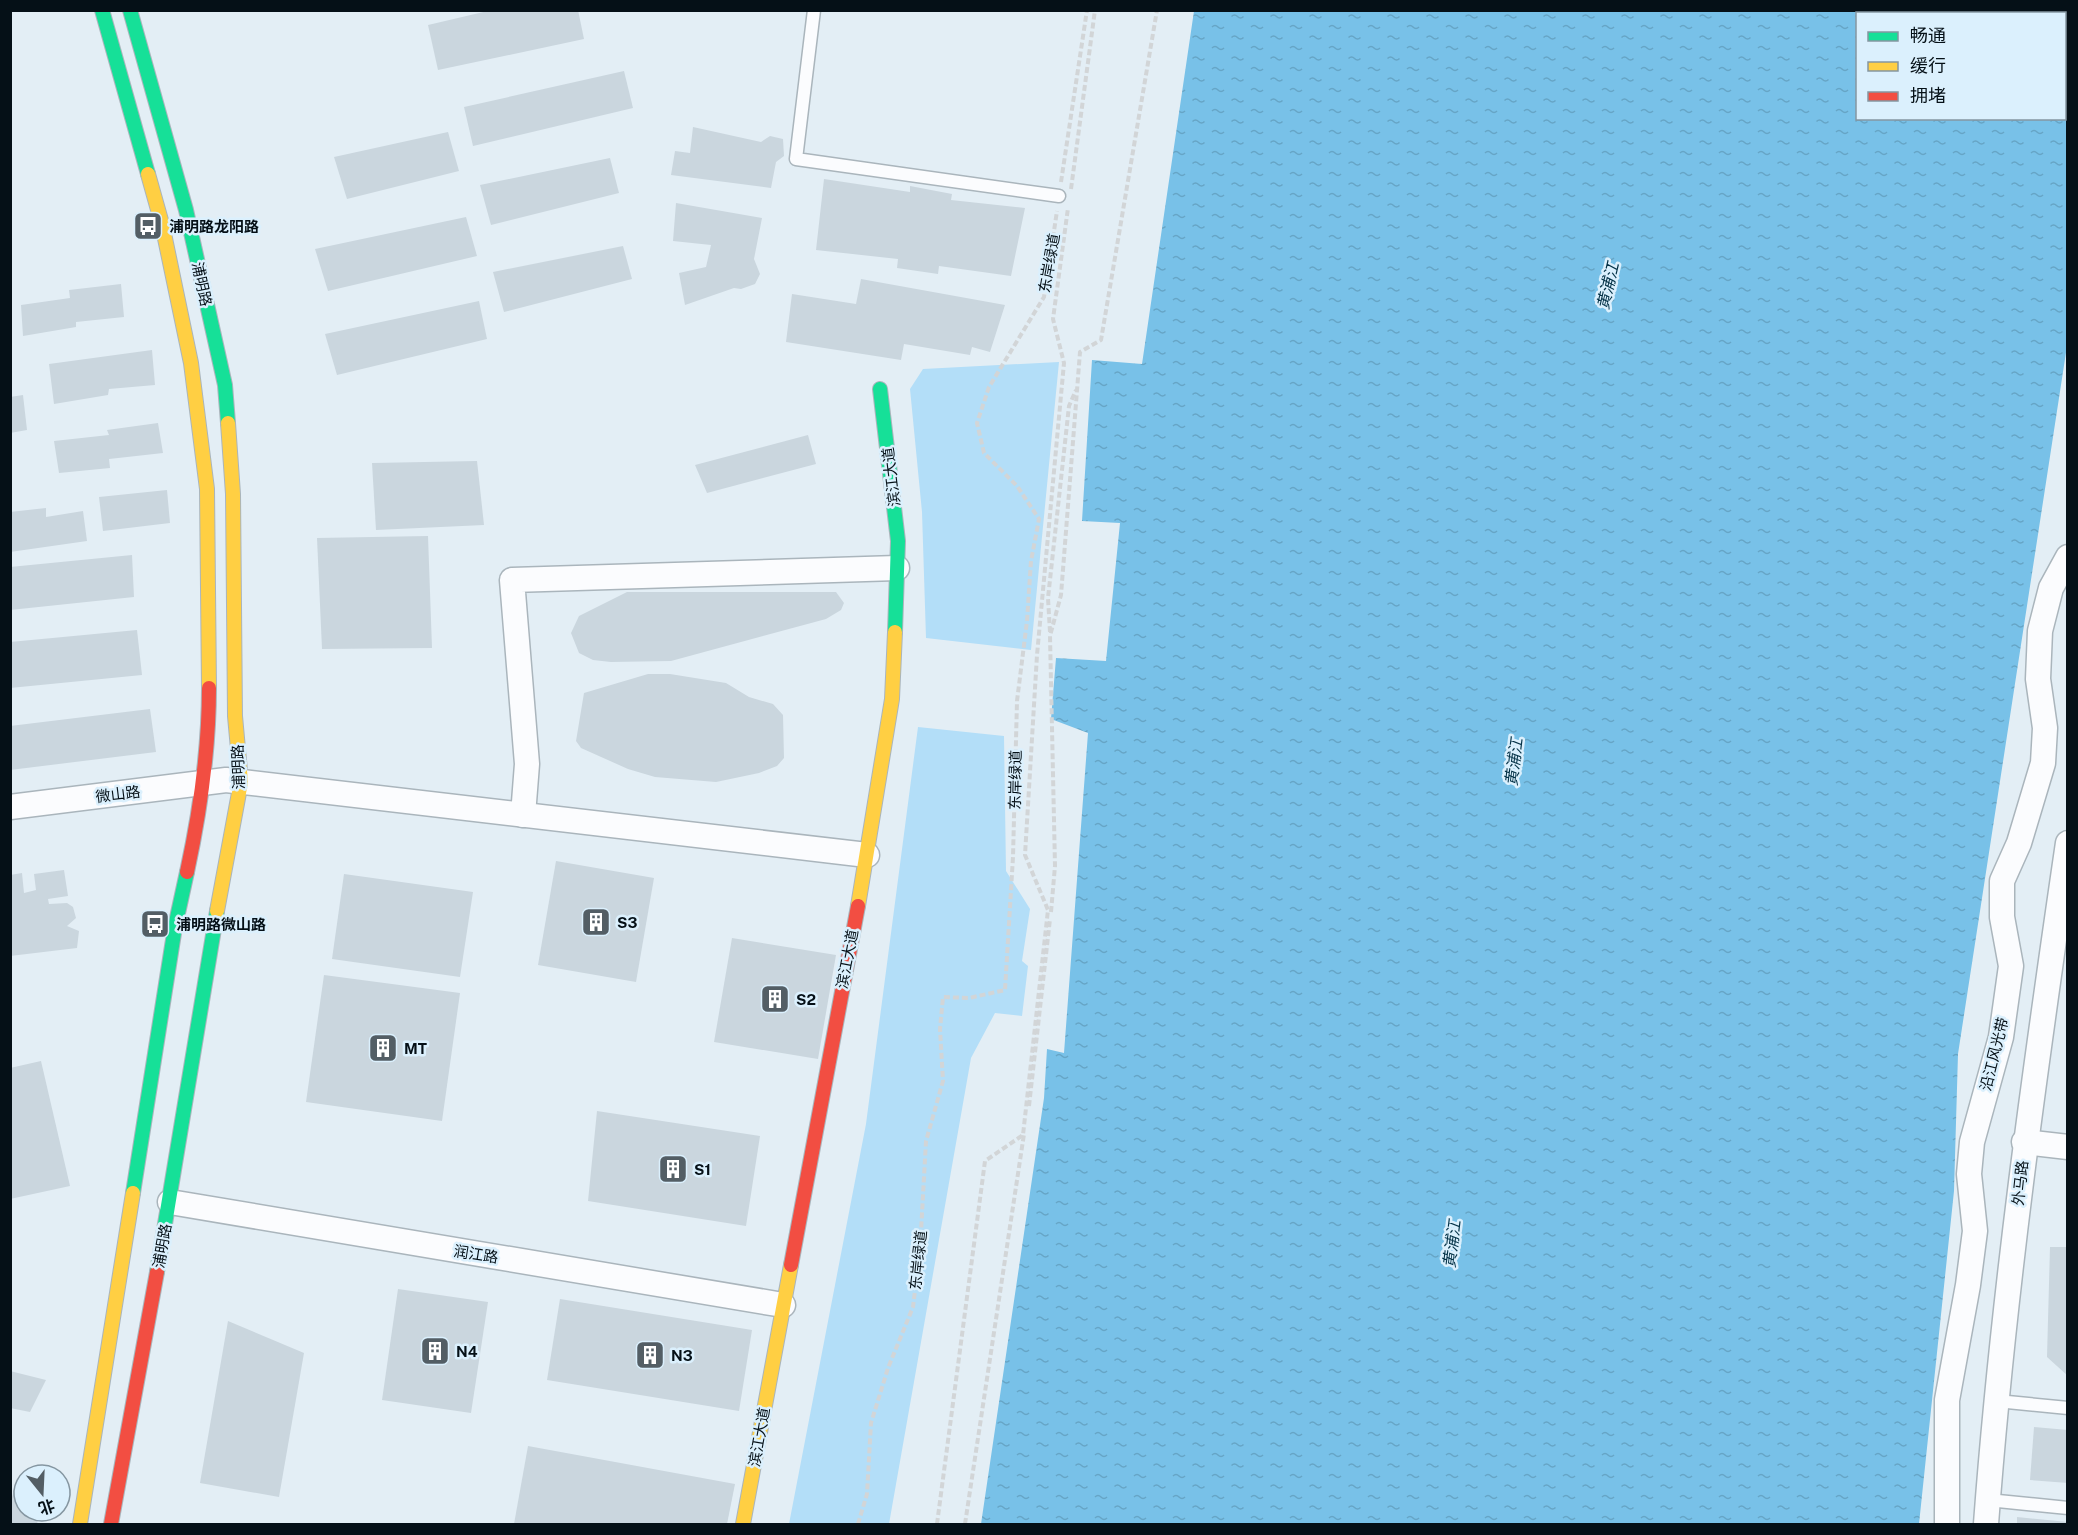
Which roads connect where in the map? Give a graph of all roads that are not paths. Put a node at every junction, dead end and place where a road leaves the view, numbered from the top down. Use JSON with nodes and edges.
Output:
{"nodes":[{"id":1,"x":102,"y":10,"type":"edge"},
{"id":2,"x":130,"y":10,"type":"edge"},
{"id":3,"x":814,"y":10,"type":"edge"},
{"id":4,"x":1059,"y":196,"type":"road end"},
{"id":5,"x":880,"y":389,"type":"dead end"},
{"id":6,"x":2067,"y":557,"type":"edge"},
{"id":7,"x":897,"y":568,"type":"junction"},
{"id":8,"x":224,"y":782,"type":"junction"},
{"id":9,"x":10,"y":807,"type":"edge"},
{"id":10,"x":523,"y":815,"type":"junction"},
{"id":11,"x":2067,"y":843,"type":"edge"},
{"id":12,"x":867,"y":855,"type":"junction"},
{"id":13,"x":2024,"y":1142,"type":"junction"},
{"id":14,"x":2067,"y":1147,"type":"edge"},
{"id":15,"x":170,"y":1203,"type":"junction"},
{"id":16,"x":783,"y":1305,"type":"junction"},
{"id":17,"x":1997,"y":1401,"type":"junction"},
{"id":18,"x":2067,"y":1408,"type":"edge"},
{"id":19,"x":1988,"y":1500,"type":"junction"},
{"id":20,"x":2067,"y":1508,"type":"edge"},
{"id":21,"x":80,"y":1524,"type":"edge"},
{"id":22,"x":111,"y":1524,"type":"edge"},
{"id":23,"x":743,"y":1524,"type":"edge"},
{"id":24,"x":1947,"y":1524,"type":"edge"},
{"id":25,"x":1986,"y":1524,"type":"edge"}],
"edges":[{"from":1,"to":8,"type":"main road","name":"浦明路"},
{"from":2,"to":8,"type":"main road","name":"浦明路"},
{"from":3,"to":4,"type":"lane"},
{"from":5,"to":7,"type":"main road","name":"滨江大道"},
{"from":6,"to":24,"type":"street","name":"沿江风光带"},
{"from":7,"to":10,"type":"street"},
{"from":7,"to":12,"type":"main road","name":"滨江大道"},
{"from":8,"to":9,"type":"street","name":"微山路"},
{"from":8,"to":10,"type":"street","name":"微山路"},
{"from":8,"to":15,"type":"main road","name":"浦明路"},
{"from":8,"to":21,"type":"main road","name":"浦明路"},
{"from":10,"to":12,"type":"street","name":"微山路"},
{"from":11,"to":13,"type":"street","name":"外马路"},
{"from":12,"to":16,"type":"main road","name":"滨江大道"},
{"from":13,"to":14,"type":"street"},
{"from":13,"to":17,"type":"street","name":"外马路"},
{"from":15,"to":16,"type":"street","name":"润江路"},
{"from":15,"to":22,"type":"main road","name":"浦明路"},
{"from":16,"to":23,"type":"main road","name":"滨江大道"},
{"from":17,"to":18,"type":"lane"},
{"from":17,"to":19,"type":"street","name":"外马路"},
{"from":19,"to":20,"type":"lane"},
{"from":19,"to":25,"type":"street","name":"外马路"}]}
